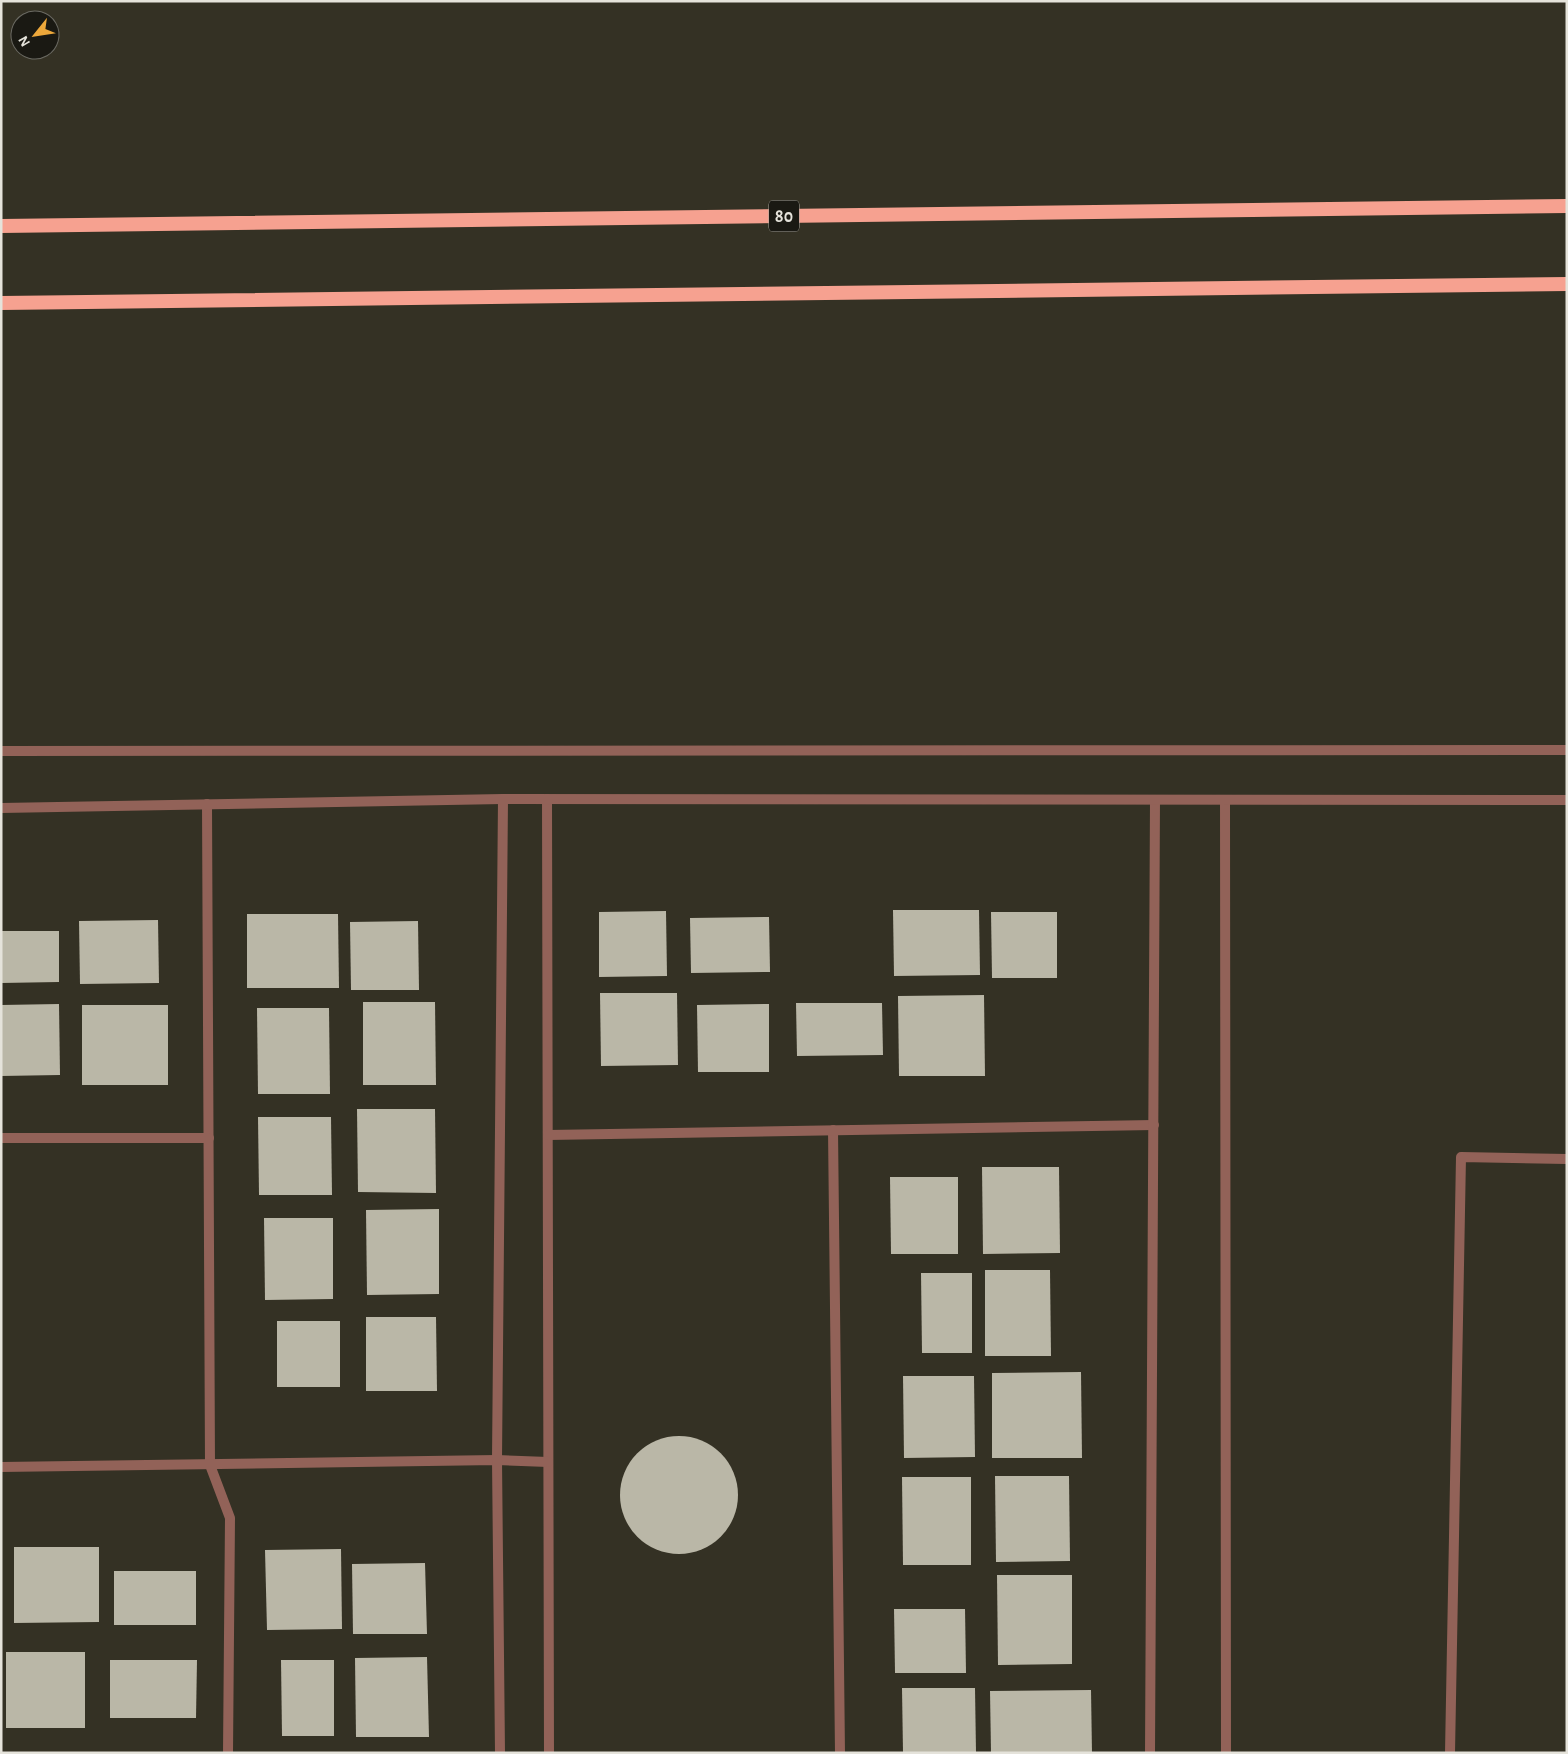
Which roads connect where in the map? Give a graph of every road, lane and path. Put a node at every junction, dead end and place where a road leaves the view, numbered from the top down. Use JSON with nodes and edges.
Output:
{"nodes":[{"id":1,"x":1567,"y":206,"type":"edge"},
{"id":2,"x":1,"y":226,"type":"edge"},
{"id":3,"x":1567,"y":284,"type":"edge"},
{"id":4,"x":1,"y":303,"type":"edge"},
{"id":5,"x":1567,"y":750,"type":"edge"},
{"id":6,"x":1,"y":751,"type":"edge"},
{"id":7,"x":503,"y":799,"type":"junction"},
{"id":8,"x":547,"y":799,"type":"junction"},
{"id":9,"x":1155,"y":800,"type":"junction"},
{"id":10,"x":1225,"y":800,"type":"junction"},
{"id":11,"x":1567,"y":800,"type":"edge"},
{"id":12,"x":207,"y":804,"type":"junction"},
{"id":13,"x":1,"y":808,"type":"edge"},
{"id":14,"x":1154,"y":1125,"type":"junction"},
{"id":15,"x":833,"y":1130,"type":"junction"},
{"id":16,"x":548,"y":1135,"type":"junction"},
{"id":17,"x":1,"y":1138,"type":"edge"},
{"id":18,"x":209,"y":1138,"type":"junction"},
{"id":19,"x":1567,"y":1159,"type":"edge"},
{"id":20,"x":496,"y":1460,"type":"junction"},
{"id":21,"x":548,"y":1462,"type":"junction"},
{"id":22,"x":210,"y":1465,"type":"junction"},
{"id":23,"x":1,"y":1467,"type":"edge"},
{"id":24,"x":228,"y":1753,"type":"edge"},
{"id":25,"x":500,"y":1753,"type":"edge"},
{"id":26,"x":549,"y":1753,"type":"edge"},
{"id":27,"x":840,"y":1753,"type":"edge"},
{"id":28,"x":1150,"y":1753,"type":"edge"},
{"id":29,"x":1226,"y":1753,"type":"edge"},
{"id":30,"x":1450,"y":1753,"type":"edge"}],
"edges":[{"from":1,"to":2,"type":"highway","number":"80"},
{"from":3,"to":4,"type":"highway"},
{"from":5,"to":6,"type":"street"},
{"from":7,"to":8,"type":"street"},
{"from":7,"to":12,"type":"street"},
{"from":7,"to":20,"type":"street"},
{"from":8,"to":9,"type":"street"},
{"from":8,"to":16,"type":"street"},
{"from":9,"to":10,"type":"street"},
{"from":9,"to":14,"type":"street"},
{"from":10,"to":11,"type":"street"},
{"from":10,"to":29,"type":"street"},
{"from":12,"to":13,"type":"street"},
{"from":12,"to":18,"type":"street"},
{"from":14,"to":15,"type":"street"},
{"from":14,"to":28,"type":"street"},
{"from":15,"to":16,"type":"street"},
{"from":15,"to":27,"type":"street"},
{"from":16,"to":21,"type":"street"},
{"from":17,"to":18,"type":"street"},
{"from":18,"to":22,"type":"street"},
{"from":19,"to":30,"type":"street"},
{"from":20,"to":21,"type":"street"},
{"from":20,"to":22,"type":"street"},
{"from":20,"to":25,"type":"street"},
{"from":21,"to":26,"type":"street"},
{"from":22,"to":23,"type":"street"},
{"from":22,"to":24,"type":"street"}]}
